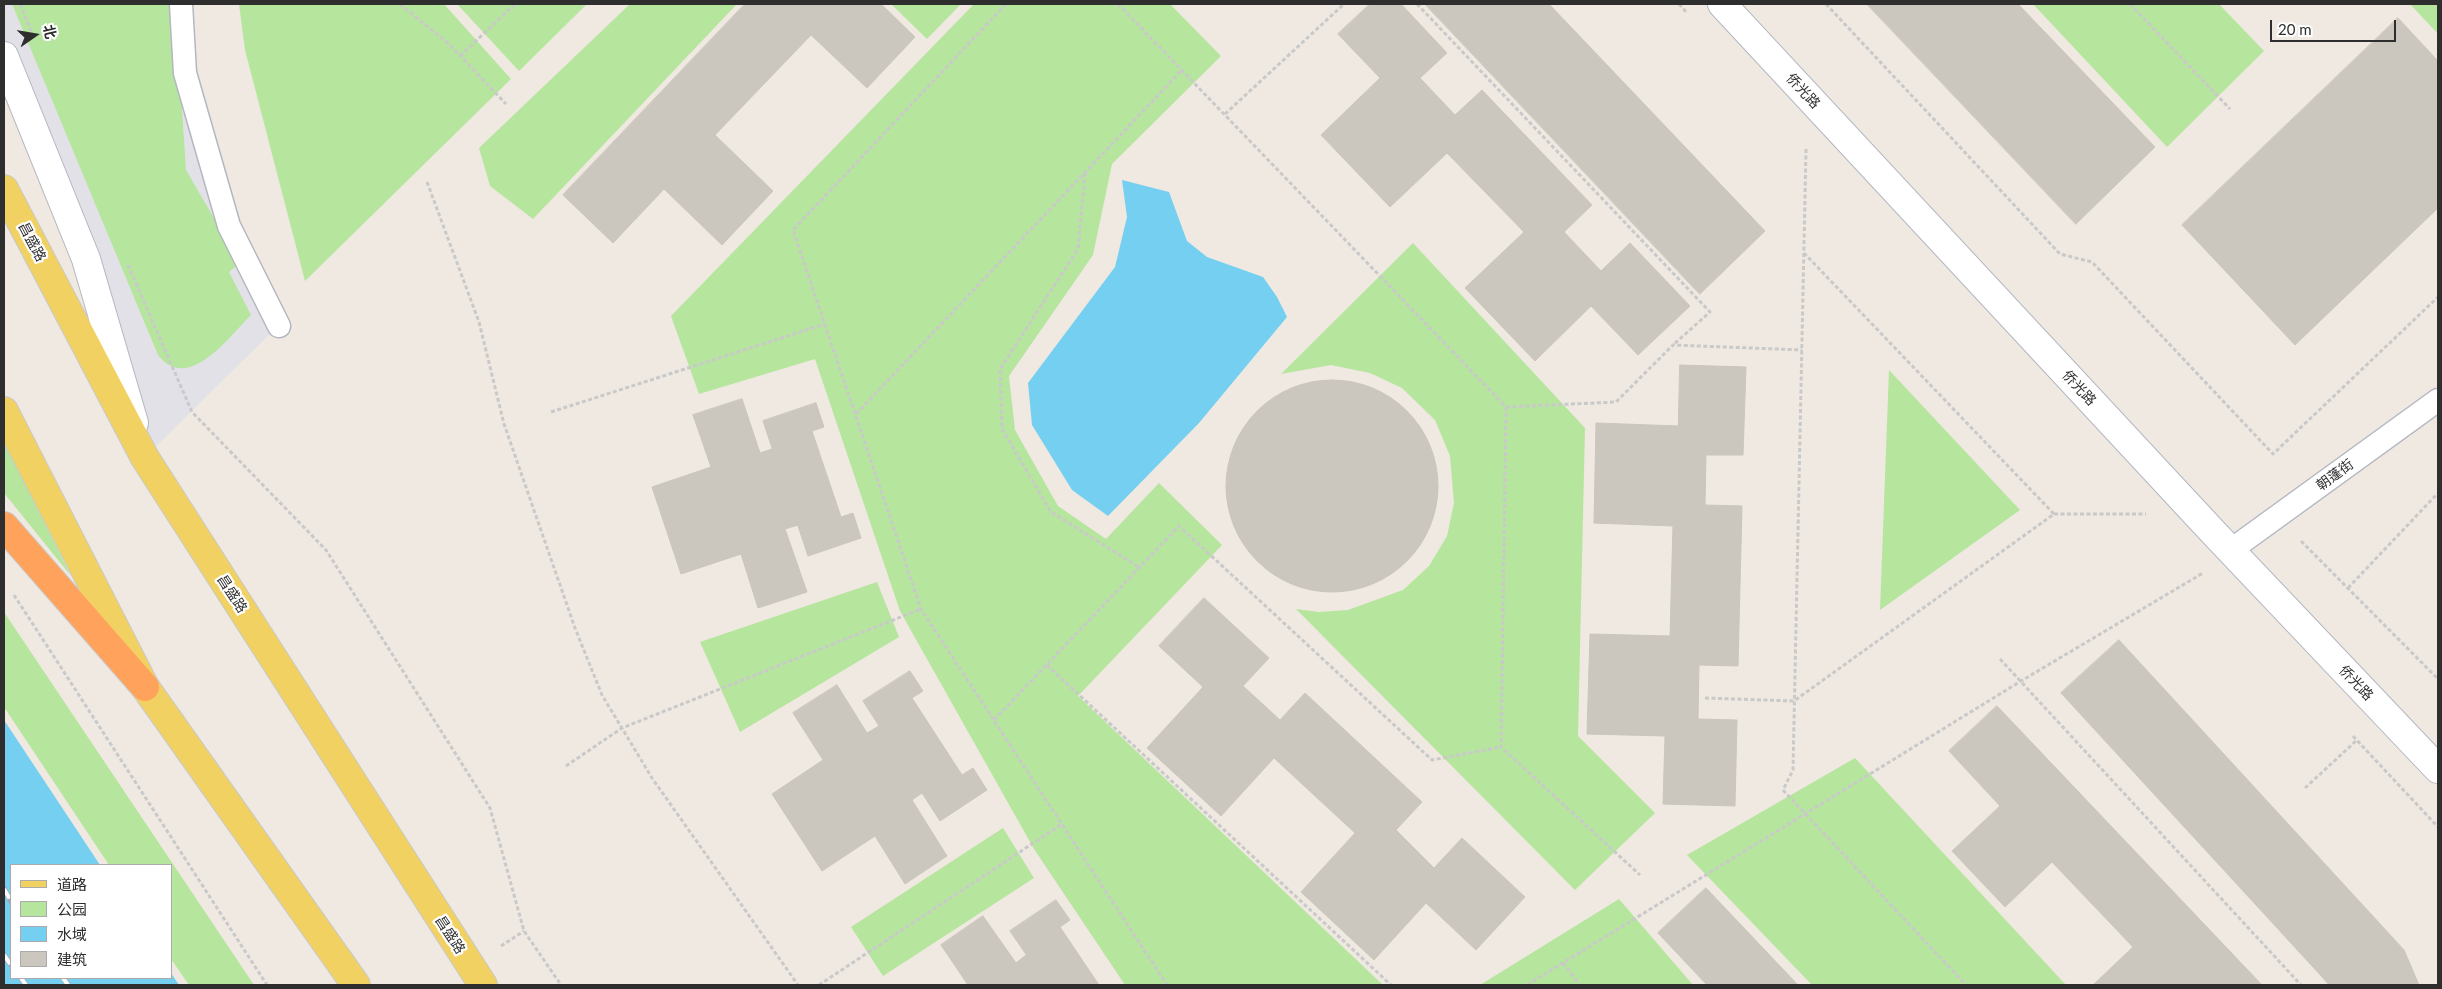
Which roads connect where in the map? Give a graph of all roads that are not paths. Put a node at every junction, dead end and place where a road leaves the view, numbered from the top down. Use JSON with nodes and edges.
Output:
{"nodes":[{"id":1,"x":181,"y":4,"type":"edge"},
{"id":2,"x":1722,"y":4,"type":"edge"},
{"id":3,"x":4,"y":56,"type":"edge"},
{"id":4,"x":4,"y":189,"type":"edge"},
{"id":5,"x":279,"y":326,"type":"dead end"},
{"id":6,"x":2438,"y":400,"type":"edge"},
{"id":7,"x":4,"y":411,"type":"edge"},
{"id":8,"x":145,"y":458,"type":"junction"},
{"id":9,"x":4,"y":526,"type":"edge"},
{"id":10,"x":2230,"y":550,"type":"junction"},
{"id":11,"x":145,"y":687,"type":"junction"},
{"id":12,"x":2438,"y":768,"type":"edge"},
{"id":13,"x":356,"y":985,"type":"edge"},
{"id":14,"x":483,"y":985,"type":"edge"}],
"edges":[{"from":1,"to":5,"type":"lane"},
{"from":2,"to":10,"type":"street","name":"侨光路"},
{"from":3,"to":8,"type":"street"},
{"from":4,"to":8,"type":"main road","name":"昌盛路"},
{"from":6,"to":10,"type":"lane","name":"朝蓬街"},
{"from":7,"to":11,"type":"main road"},
{"from":8,"to":14,"type":"main road","name":"昌盛路"},
{"from":9,"to":11,"type":"highway"},
{"from":10,"to":12,"type":"street","name":"侨光路"},
{"from":11,"to":13,"type":"main road"}]}
